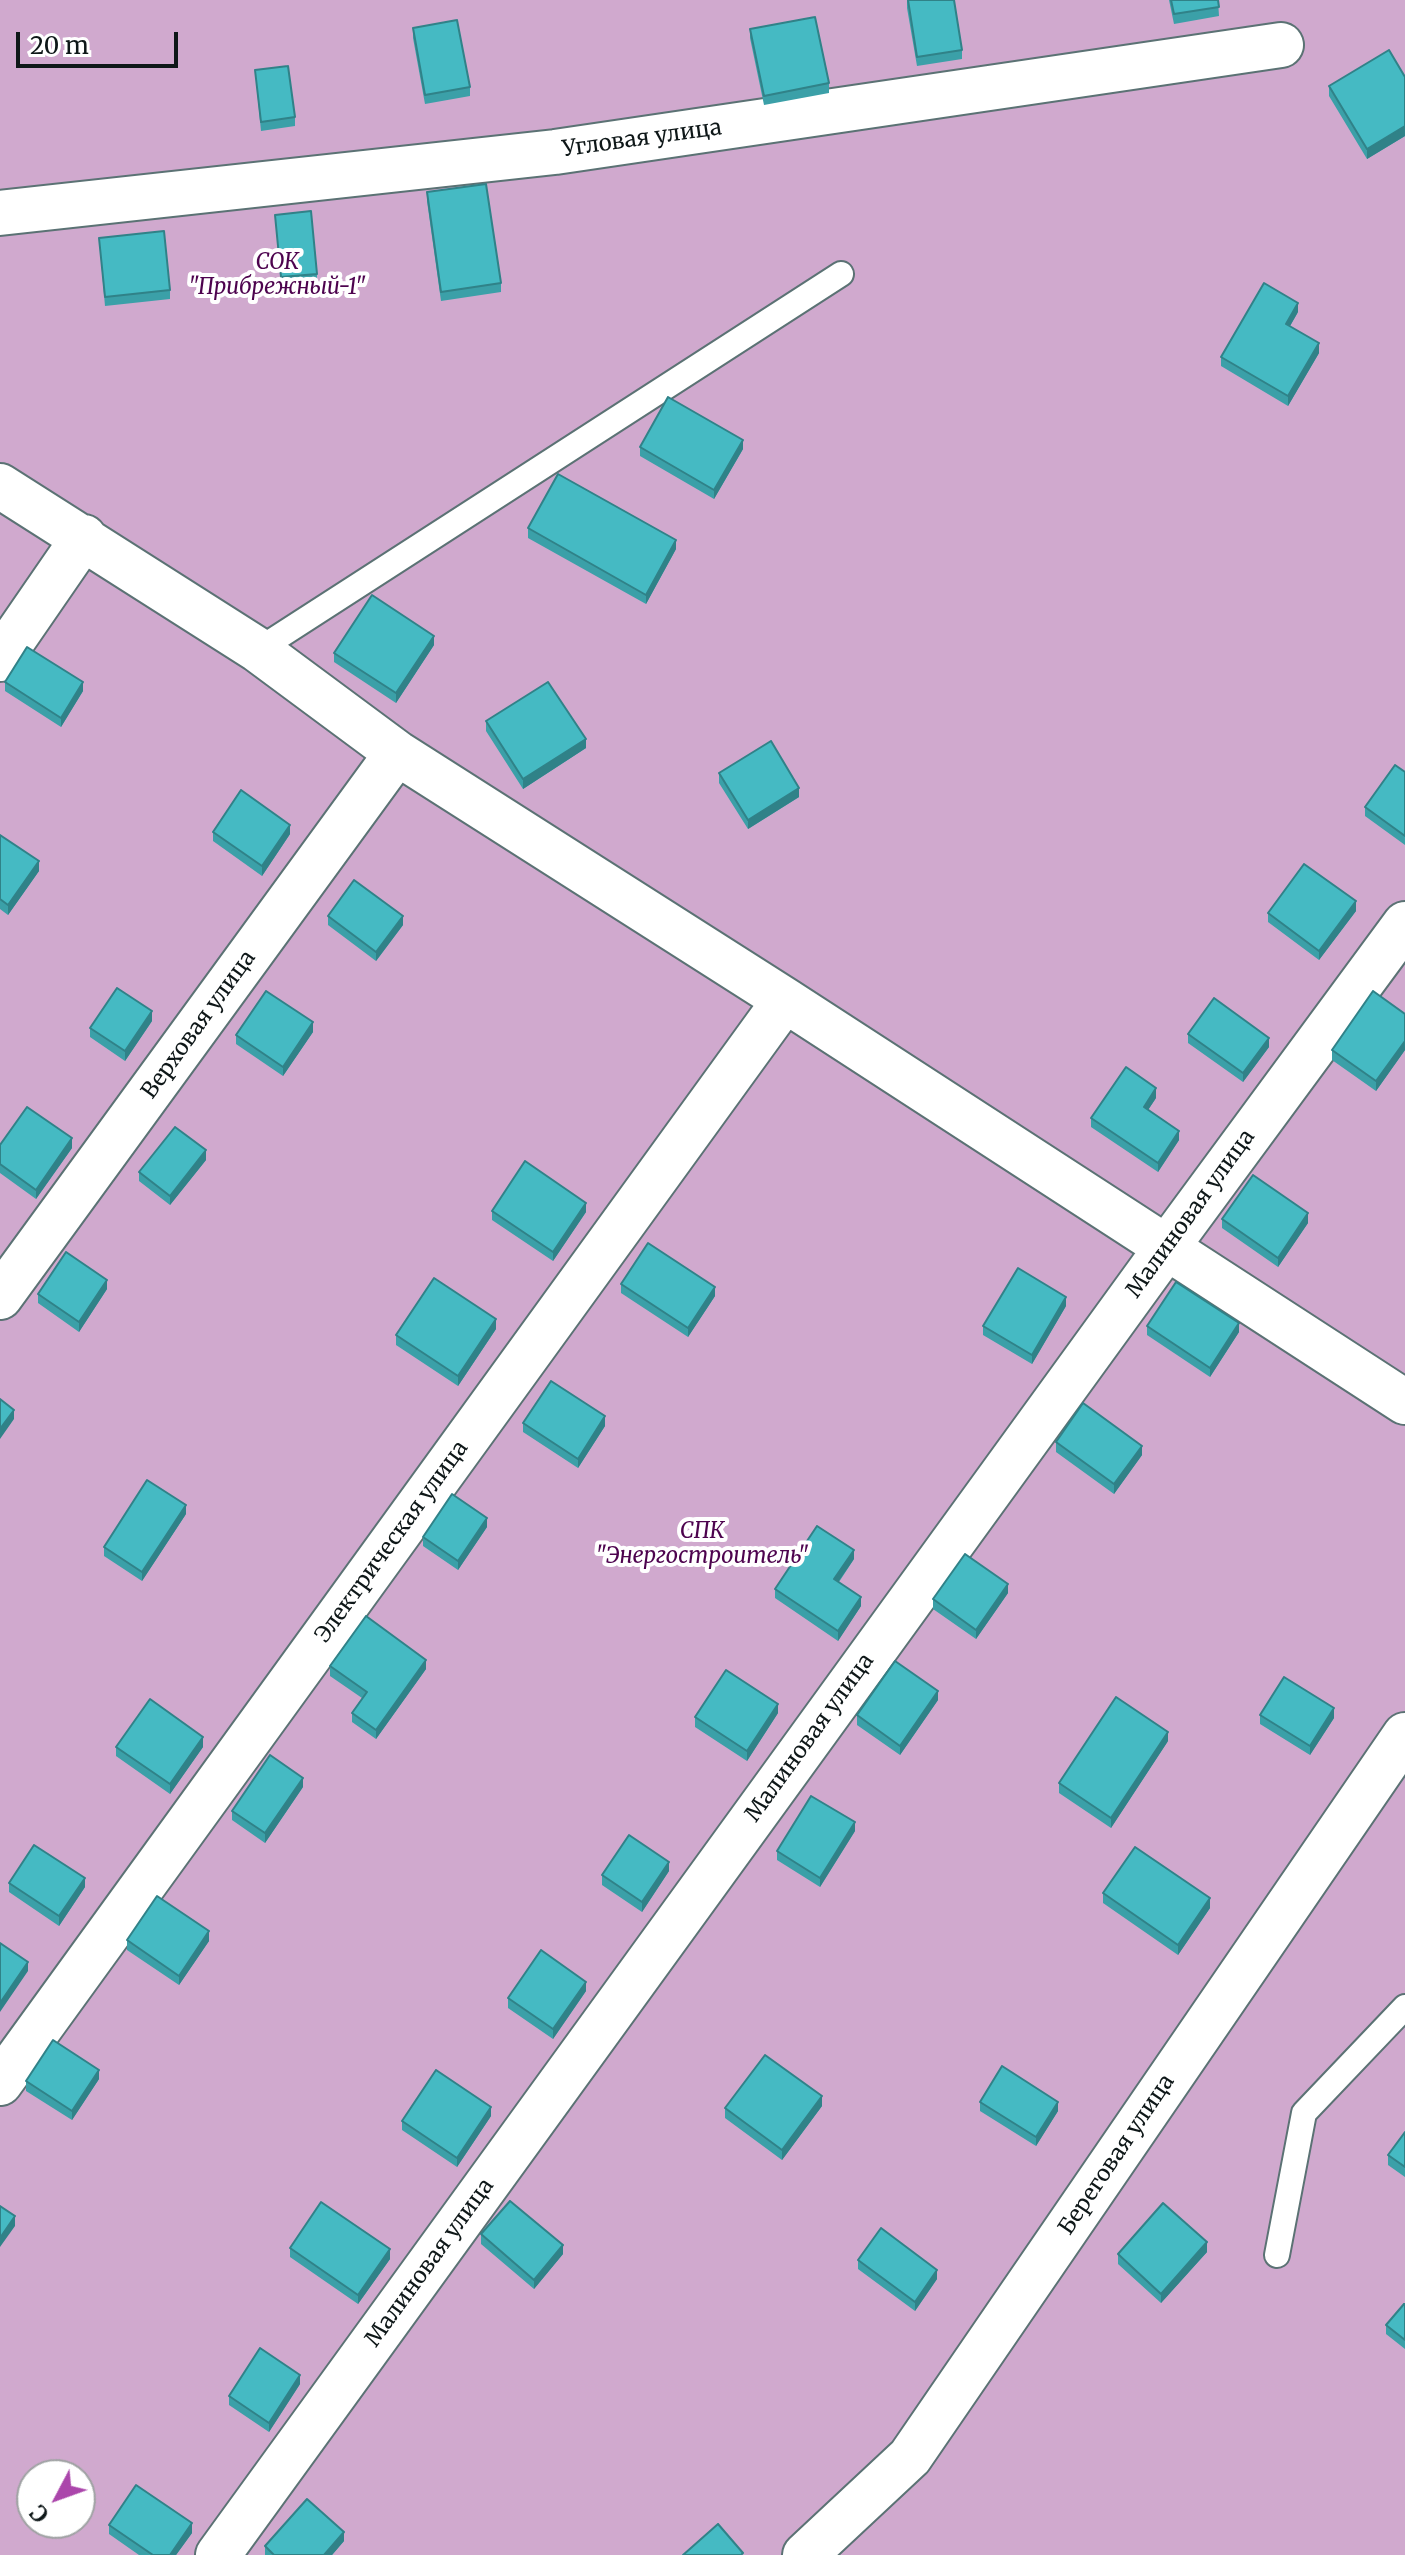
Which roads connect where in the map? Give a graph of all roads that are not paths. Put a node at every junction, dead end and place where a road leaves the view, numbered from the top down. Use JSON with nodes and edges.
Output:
{"nodes":[{"id":1,"x":1281,"y":45,"type":"dead end"},
{"id":2,"x":0,"y":213,"type":"edge"},
{"id":3,"x":841,"y":274,"type":"dead end"},
{"id":4,"x":0,"y":486,"type":"edge"},
{"id":5,"x":84,"y":537,"type":"junction"},
{"id":6,"x":258,"y":650,"type":"junction"},
{"id":7,"x":0,"y":659,"type":"edge"},
{"id":8,"x":397,"y":753,"type":"junction"},
{"id":9,"x":1405,"y":924,"type":"edge"},
{"id":10,"x":785,"y":1000,"type":"junction"},
{"id":11,"x":1167,"y":1247,"type":"junction"},
{"id":12,"x":0,"y":1297,"type":"edge"},
{"id":13,"x":1405,"y":1402,"type":"edge"},
{"id":14,"x":1405,"y":1735,"type":"edge"},
{"id":15,"x":1405,"y":2007,"type":"edge"},
{"id":16,"x":0,"y":2083,"type":"edge"},
{"id":17,"x":1277,"y":2255,"type":"dead end"},
{"id":18,"x":218,"y":2555,"type":"edge"},
{"id":19,"x":805,"y":2555,"type":"edge"}],
"edges":[{"from":1,"to":2,"type":"street","name":"Угловая улица"},
{"from":3,"to":6,"type":"lane"},
{"from":4,"to":5,"type":"street"},
{"from":5,"to":6,"type":"street"},
{"from":5,"to":7,"type":"street"},
{"from":6,"to":8,"type":"street"},
{"from":8,"to":10,"type":"street"},
{"from":8,"to":12,"type":"street","name":"Верховая улица"},
{"from":9,"to":11,"type":"street","name":"Малиновая улица"},
{"from":10,"to":11,"type":"street"},
{"from":10,"to":16,"type":"street","name":"Электрическая улица"},
{"from":11,"to":13,"type":"street"},
{"from":11,"to":18,"type":"street","name":"Малиновая улица"},
{"from":14,"to":19,"type":"street","name":"Береговая улица"},
{"from":15,"to":17,"type":"lane"}]}
